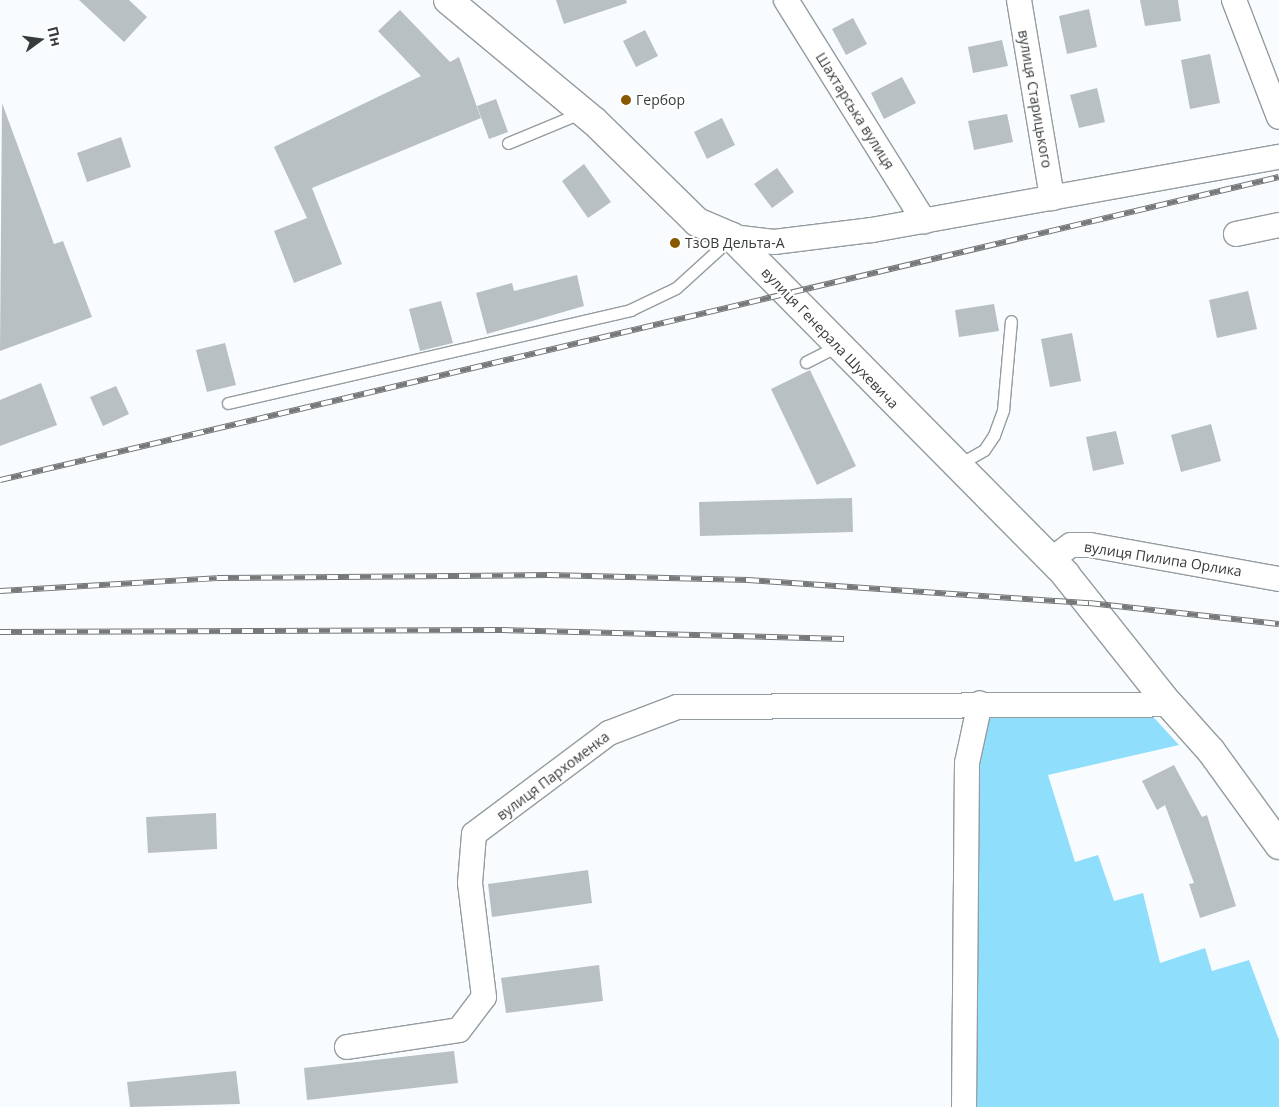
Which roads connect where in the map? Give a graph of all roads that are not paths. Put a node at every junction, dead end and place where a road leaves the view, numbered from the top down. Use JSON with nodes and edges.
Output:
{"nodes":[{"id":1,"x":448,"y":0,"type":"edge"},
{"id":2,"x":786,"y":0,"type":"edge"},
{"id":3,"x":1018,"y":0,"type":"edge"},
{"id":4,"x":1234,"y":0,"type":"edge"},
{"id":5,"x":584,"y":112,"type":"junction"},
{"id":6,"x":1279,"y":118,"type":"edge"},
{"id":7,"x":508,"y":143,"type":"dead end"},
{"id":8,"x":1279,"y":157,"type":"edge"},
{"id":9,"x":1052,"y":198,"type":"junction"},
{"id":10,"x":924,"y":221,"type":"junction"},
{"id":11,"x":1279,"y":225,"type":"edge"},
{"id":12,"x":1236,"y":234,"type":"dead end"},
{"id":13,"x":732,"y":236,"type":"junction"},
{"id":14,"x":1011,"y":320,"type":"dead end"},
{"id":15,"x":837,"y":346,"type":"junction"},
{"id":16,"x":806,"y":362,"type":"dead end"},
{"id":17,"x":228,"y":403,"type":"dead end"},
{"id":18,"x":957,"y":466,"type":"junction"},
{"id":19,"x":1058,"y":567,"type":"junction"},
{"id":20,"x":1279,"y":579,"type":"edge"},
{"id":21,"x":980,"y":703,"type":"junction"},
{"id":22,"x":1168,"y":703,"type":"junction"},
{"id":23,"x":1279,"y":845,"type":"edge"},
{"id":24,"x":347,"y":1047,"type":"dead end"},
{"id":25,"x":964,"y":1107,"type":"edge"}],
"edges":[{"from":1,"to":5,"type":"street","name":"вулиця Генерала Шухевича"},
{"from":2,"to":10,"type":"street","name":"Шахтарська вулиця"},
{"from":3,"to":9,"type":"street","name":"вулиця Старицького"},
{"from":4,"to":6,"type":"street"},
{"from":5,"to":7,"type":"lane"},
{"from":5,"to":13,"type":"street","name":"вулиця Генерала Шухевича"},
{"from":8,"to":9,"type":"street"},
{"from":9,"to":10,"type":"street"},
{"from":10,"to":13,"type":"street"},
{"from":11,"to":12,"type":"street"},
{"from":13,"to":15,"type":"street","name":"вулиця Генерала Шухевича"},
{"from":13,"to":17,"type":"lane"},
{"from":14,"to":18,"type":"lane"},
{"from":15,"to":16,"type":"lane"},
{"from":15,"to":18,"type":"street","name":"вулиця Генерала Шухевича"},
{"from":18,"to":19,"type":"street","name":"вулиця Генерала Шухевича"},
{"from":19,"to":20,"type":"street","name":"вулиця Пилипа Орлика"},
{"from":19,"to":22,"type":"street","name":"вулиця Генерала Шухевича"},
{"from":21,"to":22,"type":"street","name":"вулиця Пархоменка"},
{"from":21,"to":24,"type":"street","name":"вулиця Пархоменка"},
{"from":21,"to":25,"type":"street"},
{"from":22,"to":23,"type":"street","name":"вулиця Генерала Шухевича"}]}
